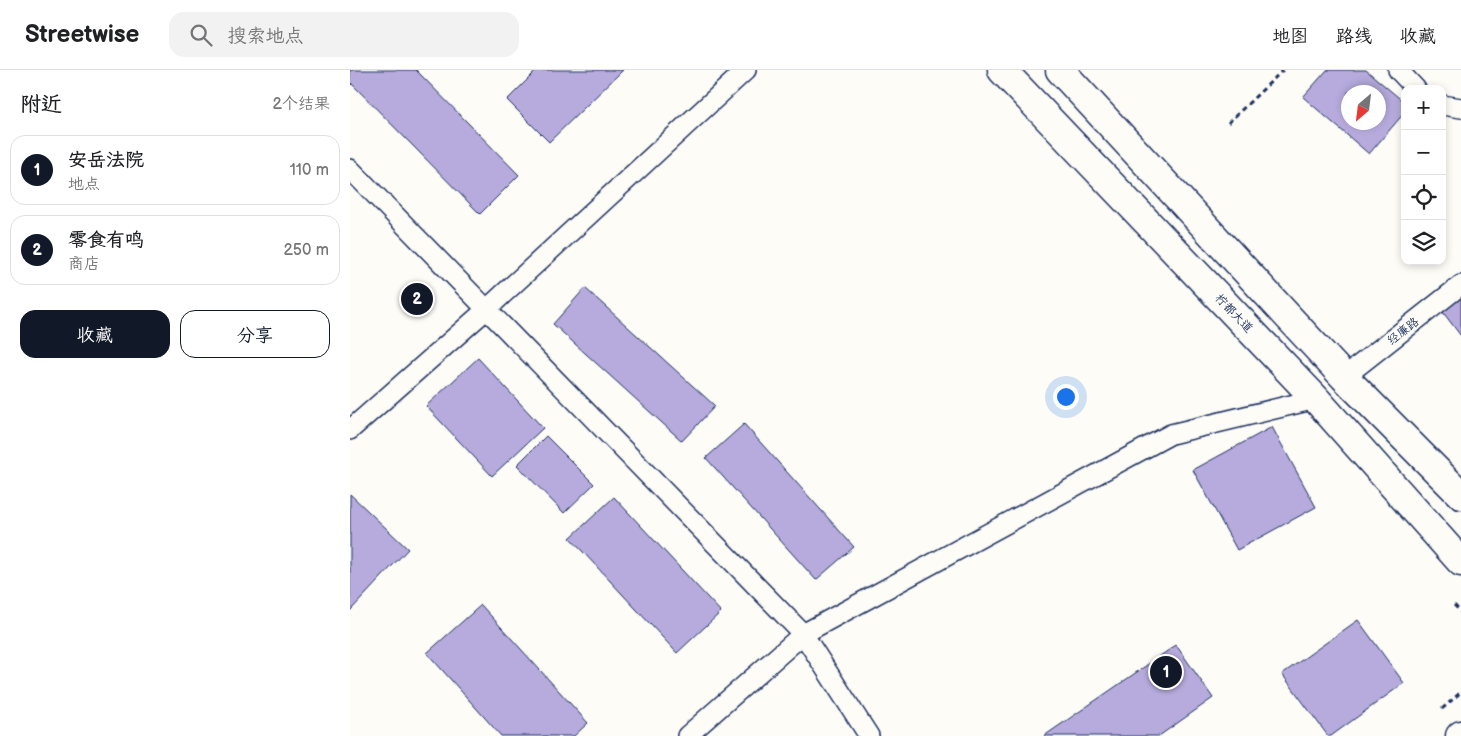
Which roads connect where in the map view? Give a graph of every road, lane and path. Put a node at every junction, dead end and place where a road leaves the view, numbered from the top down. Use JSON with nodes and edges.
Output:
{"nodes":[{"id":1,"x":746,"y":70,"type":"edge"},
{"id":2,"x":1002,"y":70,"type":"edge"},
{"id":3,"x":1060,"y":70,"type":"edge"},
{"id":4,"x":1283,"y":70,"type":"edge"},
{"id":5,"x":1398,"y":70,"type":"edge"},
{"id":6,"x":1412,"y":85,"type":"edge"},
{"id":7,"x":1446,"y":106,"type":"edge"},
{"id":8,"x":1461,"y":108,"type":"edge"},
{"id":9,"x":1228,"y":123,"type":"dead end"},
{"id":10,"x":350,"y":169,"type":"edge"},
{"id":11,"x":1461,"y":285,"type":"edge"},
{"id":12,"x":487,"y":309,"type":"junction"},
{"id":13,"x":1344,"y":377,"type":"junction"},
{"id":14,"x":1316,"y":399,"type":"junction"},
{"id":15,"x":350,"y":430,"type":"edge"},
{"id":16,"x":1461,"y":495,"type":"edge"},
{"id":17,"x":1461,"y":562,"type":"edge"},
{"id":18,"x":1454,"y":605,"type":"dead end"},
{"id":19,"x":1461,"y":612,"type":"edge"},
{"id":20,"x":804,"y":634,"type":"junction"},
{"id":21,"x":1461,"y":692,"type":"edge"},
{"id":22,"x":1442,"y":709,"type":"dead end"},
{"id":23,"x":687,"y":736,"type":"edge"},
{"id":24,"x":869,"y":736,"type":"edge"}],
"edges":[{"from":1,"to":12,"type":"street"},
{"from":2,"to":14,"type":"highway","name":"柠都大道"},
{"from":3,"to":13,"type":"highway"},
{"from":4,"to":9,"type":"path"},
{"from":5,"to":6,"type":"street"},
{"from":7,"to":8,"type":"street"},
{"from":10,"to":12,"type":"street"},
{"from":11,"to":13,"type":"street","name":"经廉路"},
{"from":12,"to":15,"type":"street"},
{"from":12,"to":20,"type":"street"},
{"from":13,"to":16,"type":"highway"},
{"from":14,"to":17,"type":"highway","name":"柠都大道"},
{"from":14,"to":20,"type":"street"},
{"from":18,"to":19,"type":"path"},
{"from":20,"to":23,"type":"street"},
{"from":20,"to":24,"type":"street"},
{"from":21,"to":22,"type":"path"}]}
